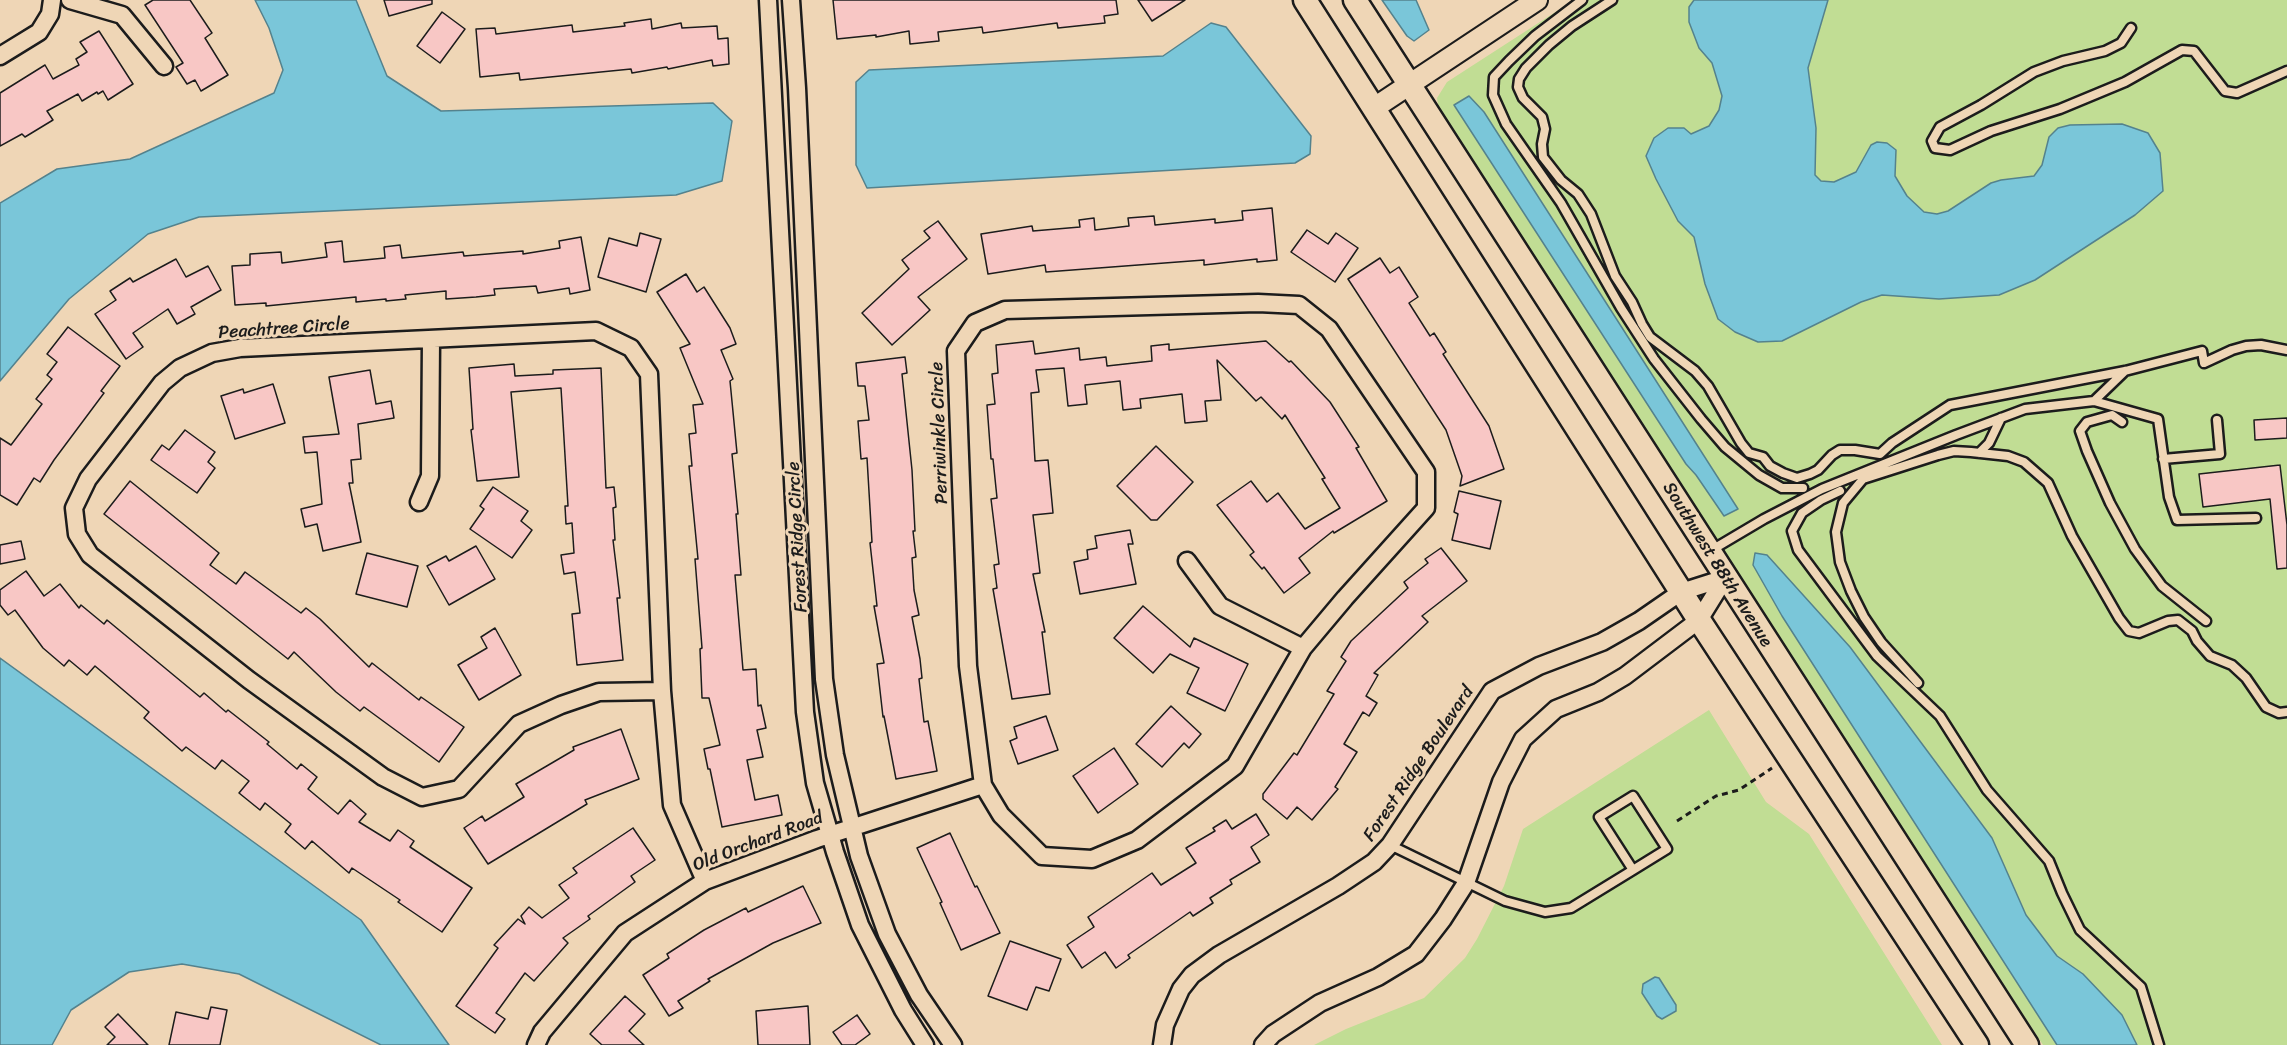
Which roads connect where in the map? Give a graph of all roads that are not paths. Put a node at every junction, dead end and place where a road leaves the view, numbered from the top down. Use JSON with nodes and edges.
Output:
{"nodes":[{"id":1,"x":52,"y":0,"type":"edge"},
{"id":2,"x":70,"y":0,"type":"edge"},
{"id":3,"x":768,"y":0,"type":"edge"},
{"id":4,"x":791,"y":0,"type":"edge"},
{"id":5,"x":1305,"y":0,"type":"edge"},
{"id":6,"x":1355,"y":0,"type":"edge"},
{"id":7,"x":1537,"y":0,"type":"edge"},
{"id":8,"x":1582,"y":0,"type":"edge"},
{"id":9,"x":1612,"y":0,"type":"edge"},
{"id":10,"x":2132,"y":28,"type":"dead end"},
{"id":11,"x":0,"y":56,"type":"edge"},
{"id":12,"x":164,"y":66,"type":"dead end"},
{"id":13,"x":2287,"y":71,"type":"edge"},
{"id":14,"x":1409,"y":85,"type":"junction"},
{"id":15,"x":1374,"y":108,"type":"junction"},
{"id":16,"x":431,"y":340,"type":"junction"},
{"id":17,"x":2287,"y":350,"type":"edge"},
{"id":18,"x":2125,"y":370,"type":"junction"},
{"id":19,"x":2094,"y":401,"type":"junction"},
{"id":20,"x":2001,"y":418,"type":"junction"},
{"id":21,"x":2217,"y":420,"type":"dead end"},
{"id":22,"x":2122,"y":422,"type":"dead end"},
{"id":23,"x":1979,"y":453,"type":"junction"},
{"id":24,"x":2163,"y":459,"type":"junction"},
{"id":25,"x":1803,"y":488,"type":"dead end"},
{"id":26,"x":1840,"y":491,"type":"dead end"},
{"id":27,"x":419,"y":502,"type":"dead end"},
{"id":28,"x":2256,"y":518,"type":"dead end"},
{"id":29,"x":1710,"y":552,"type":"junction"},
{"id":30,"x":1187,"y":561,"type":"dead end"},
{"id":31,"x":1725,"y":578,"type":"junction"},
{"id":32,"x":1681,"y":592,"type":"junction"},
{"id":33,"x":1699,"y":620,"type":"junction"},
{"id":34,"x":2206,"y":621,"type":"dead end"},
{"id":35,"x":1303,"y":648,"type":"junction"},
{"id":36,"x":1918,"y":683,"type":"dead end"},
{"id":37,"x":662,"y":691,"type":"junction"},
{"id":38,"x":2287,"y":712,"type":"edge"},
{"id":39,"x":983,"y":785,"type":"junction"},
{"id":40,"x":852,"y":828,"type":"junction"},
{"id":41,"x":830,"y":835,"type":"junction"},
{"id":42,"x":1390,"y":845,"type":"junction"},
{"id":43,"x":1633,"y":870,"type":"junction"},
{"id":44,"x":705,"y":881,"type":"junction"},
{"id":45,"x":1466,"y":883,"type":"junction"},
{"id":46,"x":536,"y":1045,"type":"edge"},
{"id":47,"x":925,"y":1045,"type":"edge"},
{"id":48,"x":953,"y":1045,"type":"edge"},
{"id":49,"x":1162,"y":1045,"type":"edge"},
{"id":50,"x":1263,"y":1045,"type":"edge"},
{"id":51,"x":1977,"y":1045,"type":"edge"},
{"id":52,"x":2027,"y":1045,"type":"edge"},
{"id":53,"x":2159,"y":1045,"type":"edge"}],
"edges":[{"from":1,"to":11,"type":"street"},
{"from":2,"to":12,"type":"street"},
{"from":3,"to":41,"type":"street","name":"Forest Ridge Circle"},
{"from":4,"to":40,"type":"street","name":"Forest Ridge Circle"},
{"from":5,"to":15,"type":"main road"},
{"from":6,"to":14,"type":"main road","name":"Southwest 88th Avenue"},
{"from":7,"to":14,"type":"street"},
{"from":8,"to":25,"type":"lane"},
{"from":9,"to":18,"type":"lane"},
{"from":10,"to":13,"type":"lane"},
{"from":14,"to":15,"type":"street"},
{"from":14,"to":29,"type":"main road","name":"Southwest 88th Avenue"},
{"from":15,"to":32,"type":"main road"},
{"from":16,"to":27,"type":"street"},
{"from":16,"to":37,"type":"street","name":"Peachtree Circle"},
{"from":16,"to":37,"type":"street","name":"Peachtree Circle"},
{"from":17,"to":18,"type":"lane"},
{"from":18,"to":19,"type":"lane"},
{"from":19,"to":20,"type":"lane"},
{"from":19,"to":24,"type":"lane"},
{"from":20,"to":23,"type":"lane"},
{"from":20,"to":29,"type":"lane"},
{"from":21,"to":24,"type":"lane"},
{"from":22,"to":34,"type":"lane"},
{"from":23,"to":36,"type":"lane"},
{"from":23,"to":38,"type":"lane"},
{"from":24,"to":28,"type":"lane"},
{"from":26,"to":53,"type":"lane"},
{"from":29,"to":31,"type":"main road","name":"Southwest 88th Avenue"},
{"from":30,"to":35,"type":"street"},
{"from":31,"to":32,"type":"street","name":"Forest Ridge Boulevard"},
{"from":31,"to":33,"type":"street"},
{"from":31,"to":52,"type":"main road","name":"Southwest 88th Avenue"},
{"from":32,"to":33,"type":"main road"},
{"from":32,"to":42,"type":"street","name":"Forest Ridge Boulevard"},
{"from":33,"to":45,"type":"street"},
{"from":33,"to":51,"type":"main road"},
{"from":35,"to":39,"type":"street","name":"Perriwinkle Circle"},
{"from":35,"to":39,"type":"street","name":"Perriwinkle Circle"},
{"from":37,"to":44,"type":"street","name":"Peachtree Circle"},
{"from":39,"to":40,"type":"street","name":"Old Orchard Road"},
{"from":40,"to":41,"type":"street","name":"Old Orchard Road"},
{"from":40,"to":48,"type":"street","name":"Forest Ridge Circle"},
{"from":41,"to":44,"type":"street","name":"Old Orchard Road"},
{"from":41,"to":47,"type":"street","name":"Forest Ridge Circle"},
{"from":42,"to":45,"type":"lane"},
{"from":42,"to":49,"type":"street","name":"Forest Ridge Boulevard"},
{"from":43,"to":43,"type":"lane"},
{"from":43,"to":45,"type":"lane"},
{"from":44,"to":46,"type":"street","name":"Old Orchard Road"},
{"from":45,"to":50,"type":"street"}]}
